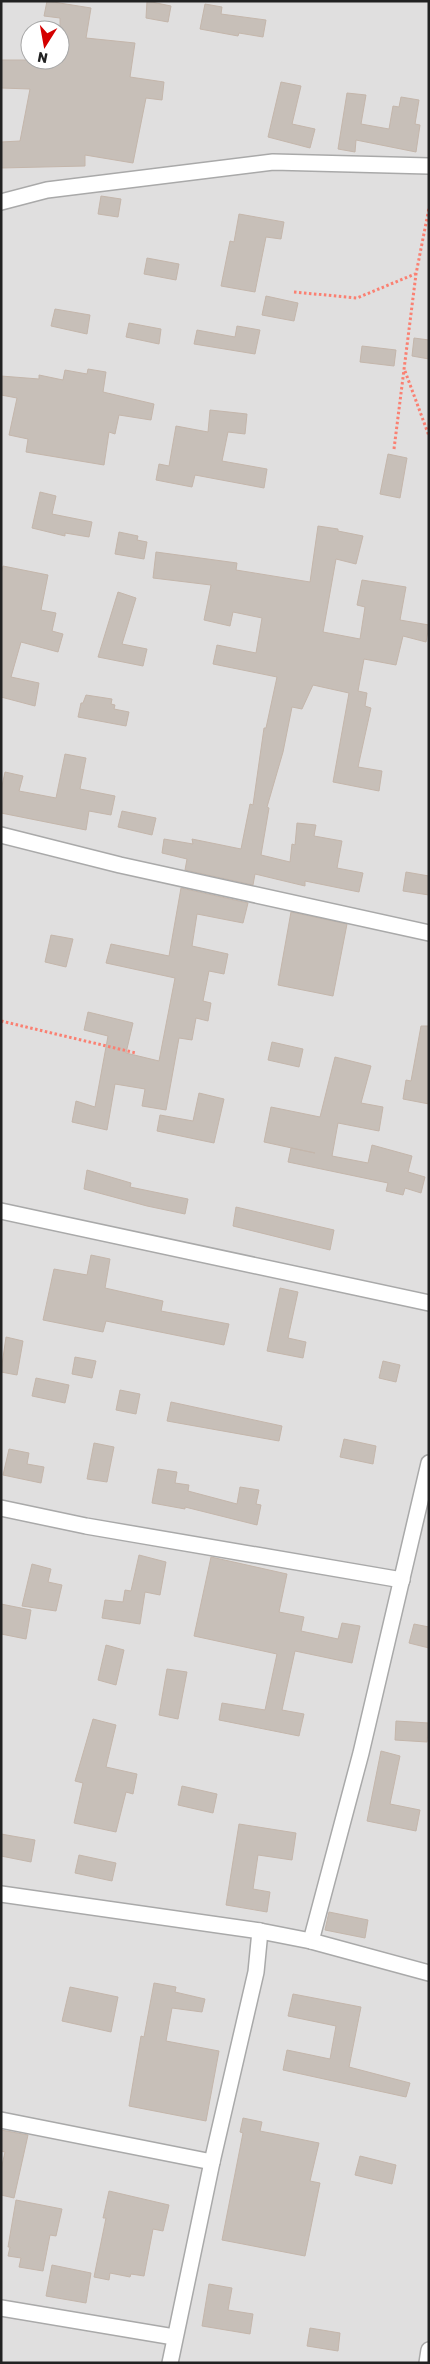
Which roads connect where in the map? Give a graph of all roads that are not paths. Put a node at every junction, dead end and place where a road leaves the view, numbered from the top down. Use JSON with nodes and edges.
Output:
{"nodes":[{"id":1,"x":429,"y":166,"type":"edge"},
{"id":2,"x":1,"y":202,"type":"edge"},
{"id":3,"x":1,"y":835,"type":"edge"},
{"id":4,"x":429,"y":933,"type":"edge"},
{"id":5,"x":1,"y":1211,"type":"edge"},
{"id":6,"x":429,"y":1303,"type":"edge"},
{"id":7,"x":429,"y":1463,"type":"edge"},
{"id":8,"x":1,"y":1508,"type":"edge"},
{"id":9,"x":402,"y":1580,"type":"junction"},
{"id":10,"x":1,"y":1894,"type":"edge"},
{"id":11,"x":260,"y":1931,"type":"junction"},
{"id":12,"x":311,"y":1941,"type":"junction"},
{"id":13,"x":429,"y":1973,"type":"edge"},
{"id":14,"x":1,"y":2120,"type":"edge"},
{"id":15,"x":212,"y":2162,"type":"junction"},
{"id":16,"x":1,"y":2308,"type":"edge"},
{"id":17,"x":174,"y":2337,"type":"junction"},
{"id":18,"x":429,"y":2350,"type":"edge"},
{"id":19,"x":170,"y":2363,"type":"edge"},
{"id":20,"x":427,"y":2363,"type":"edge"}],
"edges":[{"from":1,"to":2,"type":"street"},
{"from":3,"to":4,"type":"street"},
{"from":5,"to":6,"type":"street"},
{"from":7,"to":9,"type":"street"},
{"from":8,"to":9,"type":"street"},
{"from":9,"to":12,"type":"street"},
{"from":10,"to":11,"type":"street"},
{"from":11,"to":12,"type":"street"},
{"from":11,"to":15,"type":"street"},
{"from":12,"to":13,"type":"street"},
{"from":14,"to":15,"type":"street"},
{"from":15,"to":17,"type":"street"},
{"from":16,"to":17,"type":"street"},
{"from":17,"to":19,"type":"street"},
{"from":18,"to":20,"type":"street"}]}
